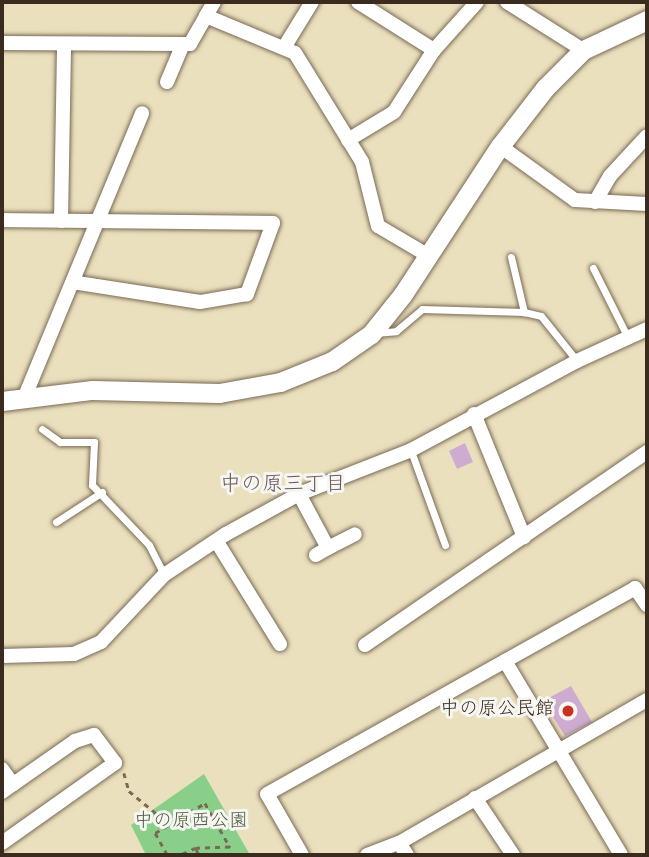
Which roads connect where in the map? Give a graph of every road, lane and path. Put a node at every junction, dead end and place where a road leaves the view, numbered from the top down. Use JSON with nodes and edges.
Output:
{"nodes":[{"id":1,"x":214,"y":2,"type":"edge"},
{"id":2,"x":312,"y":2,"type":"edge"},
{"id":3,"x":358,"y":2,"type":"edge"},
{"id":4,"x":477,"y":2,"type":"edge"},
{"id":5,"x":507,"y":2,"type":"edge"},
{"id":6,"x":206,"y":16,"type":"junction"},
{"id":7,"x":647,"y":20,"type":"edge"},
{"id":8,"x":2,"y":43,"type":"edge"},
{"id":9,"x":183,"y":44,"type":"junction"},
{"id":10,"x":64,"y":45,"type":"junction"},
{"id":11,"x":285,"y":46,"type":"junction"},
{"id":12,"x":433,"y":50,"type":"junction"},
{"id":13,"x":583,"y":50,"type":"junction"},
{"id":14,"x":167,"y":82,"type":"dead end"},
{"id":15,"x":142,"y":113,"type":"dead end"},
{"id":16,"x":647,"y":136,"type":"edge"},
{"id":17,"x":348,"y":140,"type":"junction"},
{"id":18,"x":500,"y":146,"type":"junction"},
{"id":19,"x":595,"y":202,"type":"junction"},
{"id":20,"x":647,"y":204,"type":"edge"},
{"id":21,"x":2,"y":220,"type":"edge"},
{"id":22,"x":61,"y":221,"type":"junction"},
{"id":23,"x":96,"y":222,"type":"junction"},
{"id":24,"x":429,"y":256,"type":"junction"},
{"id":25,"x":511,"y":257,"type":"dead end"},
{"id":26,"x":593,"y":268,"type":"dead end"},
{"id":27,"x":73,"y":282,"type":"junction"},
{"id":28,"x":524,"y":312,"type":"junction"},
{"id":29,"x":647,"y":329,"type":"edge"},
{"id":30,"x":371,"y":334,"type":"junction"},
{"id":31,"x":628,"y":338,"type":"junction"},
{"id":32,"x":577,"y":361,"type":"junction"},
{"id":33,"x":25,"y":396,"type":"junction"},
{"id":34,"x":2,"y":401,"type":"edge"},
{"id":35,"x":474,"y":414,"type":"junction"},
{"id":36,"x":42,"y":429,"type":"dead end"},
{"id":37,"x":411,"y":450,"type":"junction"},
{"id":38,"x":647,"y":452,"type":"edge"},
{"id":39,"x":102,"y":492,"type":"junction"},
{"id":40,"x":299,"y":494,"type":"junction"},
{"id":41,"x":56,"y":522,"type":"dead end"},
{"id":42,"x":355,"y":534,"type":"dead end"},
{"id":43,"x":524,"y":537,"type":"junction"},
{"id":44,"x":217,"y":542,"type":"junction"},
{"id":45,"x":445,"y":545,"type":"dead end"},
{"id":46,"x":164,"y":575,"type":"junction"},
{"id":47,"x":646,"y":599,"type":"edge"},
{"id":48,"x":280,"y":644,"type":"dead end"},
{"id":49,"x":365,"y":645,"type":"dead end"},
{"id":50,"x":2,"y":656,"type":"edge"},
{"id":51,"x":505,"y":662,"type":"junction"},
{"id":52,"x":647,"y":701,"type":"edge"},
{"id":53,"x":558,"y":751,"type":"junction"},
{"id":54,"x":115,"y":764,"type":"junction"},
{"id":55,"x":2,"y":769,"type":"edge"},
{"id":56,"x":7,"y":788,"type":"edge"},
{"id":57,"x":475,"y":798,"type":"junction"},
{"id":58,"x":170,"y":825,"type":"junction"},
{"id":59,"x":2,"y":843,"type":"edge"},
{"id":60,"x":196,"y":848,"type":"junction"},
{"id":61,"x":403,"y":849,"type":"edge"},
{"id":62,"x":167,"y":855,"type":"edge"},
{"id":63,"x":181,"y":855,"type":"edge"},
{"id":64,"x":199,"y":855,"type":"edge"},
{"id":65,"x":302,"y":855,"type":"edge"},
{"id":66,"x":367,"y":855,"type":"edge"},
{"id":67,"x":513,"y":855,"type":"edge"},
{"id":68,"x":621,"y":855,"type":"edge"}],
"edges":[{"from":1,"to":6,"type":"street"},
{"from":2,"to":11,"type":"street"},
{"from":3,"to":12,"type":"street"},
{"from":4,"to":12,"type":"street"},
{"from":5,"to":13,"type":"street"},
{"from":6,"to":9,"type":"street"},
{"from":6,"to":11,"type":"street"},
{"from":7,"to":13,"type":"street"},
{"from":8,"to":10,"type":"street"},
{"from":9,"to":10,"type":"street"},
{"from":9,"to":14,"type":"street"},
{"from":10,"to":22,"type":"street"},
{"from":11,"to":17,"type":"street"},
{"from":12,"to":17,"type":"street"},
{"from":13,"to":18,"type":"street"},
{"from":15,"to":23,"type":"street"},
{"from":16,"to":19,"type":"street"},
{"from":17,"to":24,"type":"street"},
{"from":18,"to":19,"type":"street"},
{"from":18,"to":24,"type":"street"},
{"from":19,"to":20,"type":"street"},
{"from":21,"to":22,"type":"street"},
{"from":22,"to":23,"type":"street"},
{"from":23,"to":27,"type":"street"},
{"from":23,"to":27,"type":"street"},
{"from":24,"to":30,"type":"street"},
{"from":25,"to":28,"type":"lane"},
{"from":26,"to":31,"type":"lane"},
{"from":27,"to":33,"type":"street"},
{"from":28,"to":30,"type":"lane"},
{"from":28,"to":32,"type":"lane"},
{"from":29,"to":31,"type":"street"},
{"from":30,"to":33,"type":"street"},
{"from":31,"to":32,"type":"street"},
{"from":32,"to":35,"type":"street"},
{"from":33,"to":34,"type":"street"},
{"from":35,"to":37,"type":"street"},
{"from":35,"to":43,"type":"street"},
{"from":36,"to":39,"type":"lane"},
{"from":37,"to":40,"type":"street"},
{"from":37,"to":45,"type":"lane"},
{"from":38,"to":43,"type":"street"},
{"from":39,"to":41,"type":"lane"},
{"from":39,"to":46,"type":"lane"},
{"from":40,"to":42,"type":"street"},
{"from":40,"to":44,"type":"street"},
{"from":43,"to":49,"type":"street"},
{"from":44,"to":46,"type":"street"},
{"from":44,"to":48,"type":"street"},
{"from":46,"to":50,"type":"street"},
{"from":47,"to":51,"type":"street"},
{"from":51,"to":53,"type":"street"},
{"from":51,"to":65,"type":"street"},
{"from":52,"to":53,"type":"street"},
{"from":53,"to":57,"type":"street"},
{"from":53,"to":68,"type":"street"},
{"from":54,"to":56,"type":"street"},
{"from":54,"to":58,"type":"path"},
{"from":54,"to":59,"type":"street"},
{"from":55,"to":56,"type":"street"},
{"from":57,"to":61,"type":"street"},
{"from":57,"to":67,"type":"street"},
{"from":58,"to":60,"type":"path"},
{"from":58,"to":62,"type":"path"},
{"from":60,"to":63,"type":"path"},
{"from":60,"to":64,"type":"path"},
{"from":61,"to":66,"type":"street"}]}
